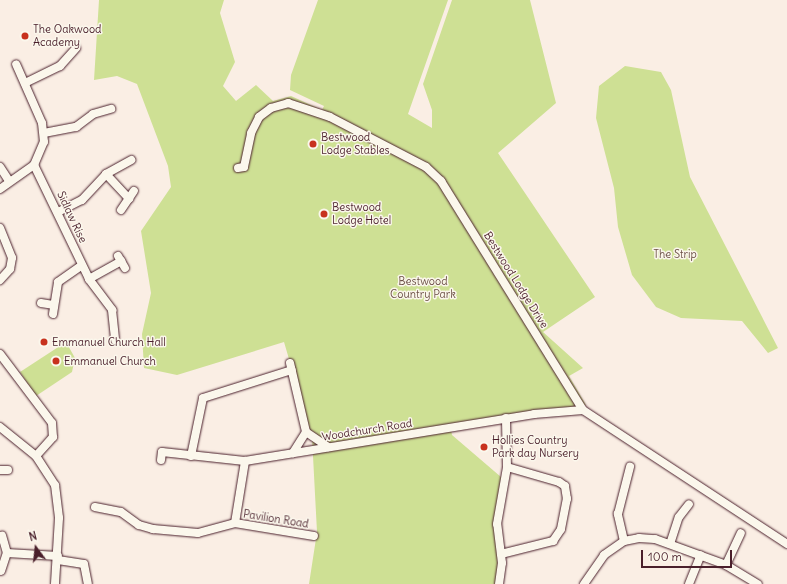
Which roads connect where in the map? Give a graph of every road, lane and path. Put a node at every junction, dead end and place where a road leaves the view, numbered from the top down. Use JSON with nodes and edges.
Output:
{"nodes":[{"id":1,"x":71,"y":50,"type":"dead end"},
{"id":2,"x":16,"y":64,"type":"dead end"},
{"id":3,"x":25,"y":83,"type":"junction"},
{"id":4,"x":106,"y":107,"type":"dead end"},
{"id":5,"x":44,"y":133,"type":"junction"},
{"id":6,"x":125,"y":159,"type":"dead end"},
{"id":7,"x":34,"y":165,"type":"junction"},
{"id":8,"x":0,"y":167,"type":"edge"},
{"id":9,"x":238,"y":168,"type":"dead end"},
{"id":10,"x":106,"y":174,"type":"junction"},
{"id":11,"x":9,"y":181,"type":"junction"},
{"id":12,"x":0,"y":188,"type":"edge"},
{"id":13,"x":134,"y":191,"type":"dead end"},
{"id":14,"x":129,"y":198,"type":"junction"},
{"id":15,"x":121,"y":210,"type":"dead end"},
{"id":16,"x":58,"y":212,"type":"junction"},
{"id":17,"x":0,"y":228,"type":"edge"},
{"id":18,"x":121,"y":262,"type":"dead end"},
{"id":19,"x":82,"y":265,"type":"junction"},
{"id":20,"x":89,"y":279,"type":"junction"},
{"id":21,"x":0,"y":280,"type":"edge"},
{"id":22,"x":41,"y":303,"type":"dead end"},
{"id":23,"x":113,"y":335,"type":"dead end"},
{"id":24,"x":1,"y":357,"type":"edge"},
{"id":25,"x":583,"y":410,"type":"junction"},
{"id":26,"x":506,"y":418,"type":"junction"},
{"id":27,"x":0,"y":427,"type":"edge"},
{"id":28,"x":306,"y":432,"type":"junction"},
{"id":29,"x":328,"y":447,"type":"junction"},
{"id":30,"x":293,"y":454,"type":"junction"},
{"id":31,"x":36,"y":456,"type":"junction"},
{"id":32,"x":191,"y":456,"type":"junction"},
{"id":33,"x":161,"y":460,"type":"dead end"},
{"id":34,"x":245,"y":461,"type":"junction"},
{"id":35,"x":507,"y":467,"type":"junction"},
{"id":36,"x":630,"y":467,"type":"dead end"},
{"id":37,"x":689,"y":504,"type":"dead end"},
{"id":38,"x":93,"y":506,"type":"dead end"},
{"id":39,"x":235,"y":523,"type":"junction"},
{"id":40,"x":741,"y":532,"type":"dead end"},
{"id":41,"x":2,"y":536,"type":"dead end"},
{"id":42,"x":314,"y":536,"type":"dead end"},
{"id":43,"x":729,"y":536,"type":"dead end"},
{"id":44,"x":624,"y":541,"type":"junction"},
{"id":45,"x":737,"y":541,"type":"junction"},
{"id":46,"x":670,"y":544,"type":"junction"},
{"id":47,"x":787,"y":544,"type":"edge"},
{"id":48,"x":7,"y":554,"type":"junction"},
{"id":49,"x":501,"y":554,"type":"junction"},
{"id":50,"x":701,"y":555,"type":"junction"},
{"id":51,"x":58,"y":558,"type":"junction"},
{"id":52,"x":726,"y":564,"type":"junction"},
{"id":53,"x":1,"y":571,"type":"dead end"},
{"id":54,"x":55,"y":584,"type":"edge"},
{"id":55,"x":88,"y":584,"type":"edge"},
{"id":56,"x":499,"y":584,"type":"edge"},
{"id":57,"x":584,"y":584,"type":"edge"},
{"id":58,"x":689,"y":584,"type":"edge"},
{"id":59,"x":758,"y":584,"type":"edge"}],
"edges":[{"from":1,"to":3,"type":"street"},
{"from":2,"to":3,"type":"street"},
{"from":3,"to":5,"type":"street"},
{"from":4,"to":5,"type":"street"},
{"from":5,"to":7,"type":"street"},
{"from":6,"to":10,"type":"street"},
{"from":7,"to":11,"type":"street"},
{"from":7,"to":16,"type":"street","name":"Sidlaw Rise"},
{"from":8,"to":11,"type":"street"},
{"from":9,"to":25,"type":"street","name":"Bestwood Lodge Drive"},
{"from":10,"to":14,"type":"street"},
{"from":10,"to":16,"type":"street"},
{"from":11,"to":12,"type":"street"},
{"from":13,"to":14,"type":"street"},
{"from":14,"to":15,"type":"street"},
{"from":16,"to":19,"type":"street","name":"Sidlaw Rise"},
{"from":17,"to":21,"type":"street"},
{"from":18,"to":20,"type":"street"},
{"from":19,"to":20,"type":"street","name":"Sidlaw Rise"},
{"from":19,"to":22,"type":"street"},
{"from":20,"to":23,"type":"street","name":"Sidlaw Rise"},
{"from":24,"to":31,"type":"street"},
{"from":25,"to":26,"type":"street","name":"Woodchurch Road"},
{"from":25,"to":47,"type":"street","name":"Bestwood Lodge Drive"},
{"from":26,"to":29,"type":"street","name":"Woodchurch Road"},
{"from":26,"to":35,"type":"street"},
{"from":27,"to":31,"type":"street"},
{"from":28,"to":29,"type":"street"},
{"from":28,"to":30,"type":"street"},
{"from":28,"to":32,"type":"street"},
{"from":29,"to":30,"type":"street","name":"Woodchurch Road"},
{"from":30,"to":34,"type":"street","name":"Woodchurch Road"},
{"from":31,"to":51,"type":"street"},
{"from":32,"to":33,"type":"street","name":"Woodchurch Road"},
{"from":32,"to":34,"type":"street","name":"Woodchurch Road"},
{"from":34,"to":39,"type":"street","name":"Pavilion Road"},
{"from":35,"to":49,"type":"street"},
{"from":35,"to":49,"type":"street"},
{"from":36,"to":44,"type":"street"},
{"from":37,"to":46,"type":"street"},
{"from":38,"to":39,"type":"street","name":"Pavilion Road"},
{"from":39,"to":42,"type":"street","name":"Pavilion Road"},
{"from":40,"to":45,"type":"street"},
{"from":41,"to":48,"type":"street"},
{"from":43,"to":45,"type":"street"},
{"from":44,"to":46,"type":"street"},
{"from":44,"to":57,"type":"street"},
{"from":45,"to":52,"type":"street"},
{"from":46,"to":50,"type":"street"},
{"from":48,"to":51,"type":"street"},
{"from":48,"to":53,"type":"street"},
{"from":49,"to":56,"type":"street"},
{"from":50,"to":52,"type":"street"},
{"from":50,"to":58,"type":"street"},
{"from":51,"to":54,"type":"street"},
{"from":51,"to":55,"type":"street"},
{"from":52,"to":59,"type":"street"}]}
